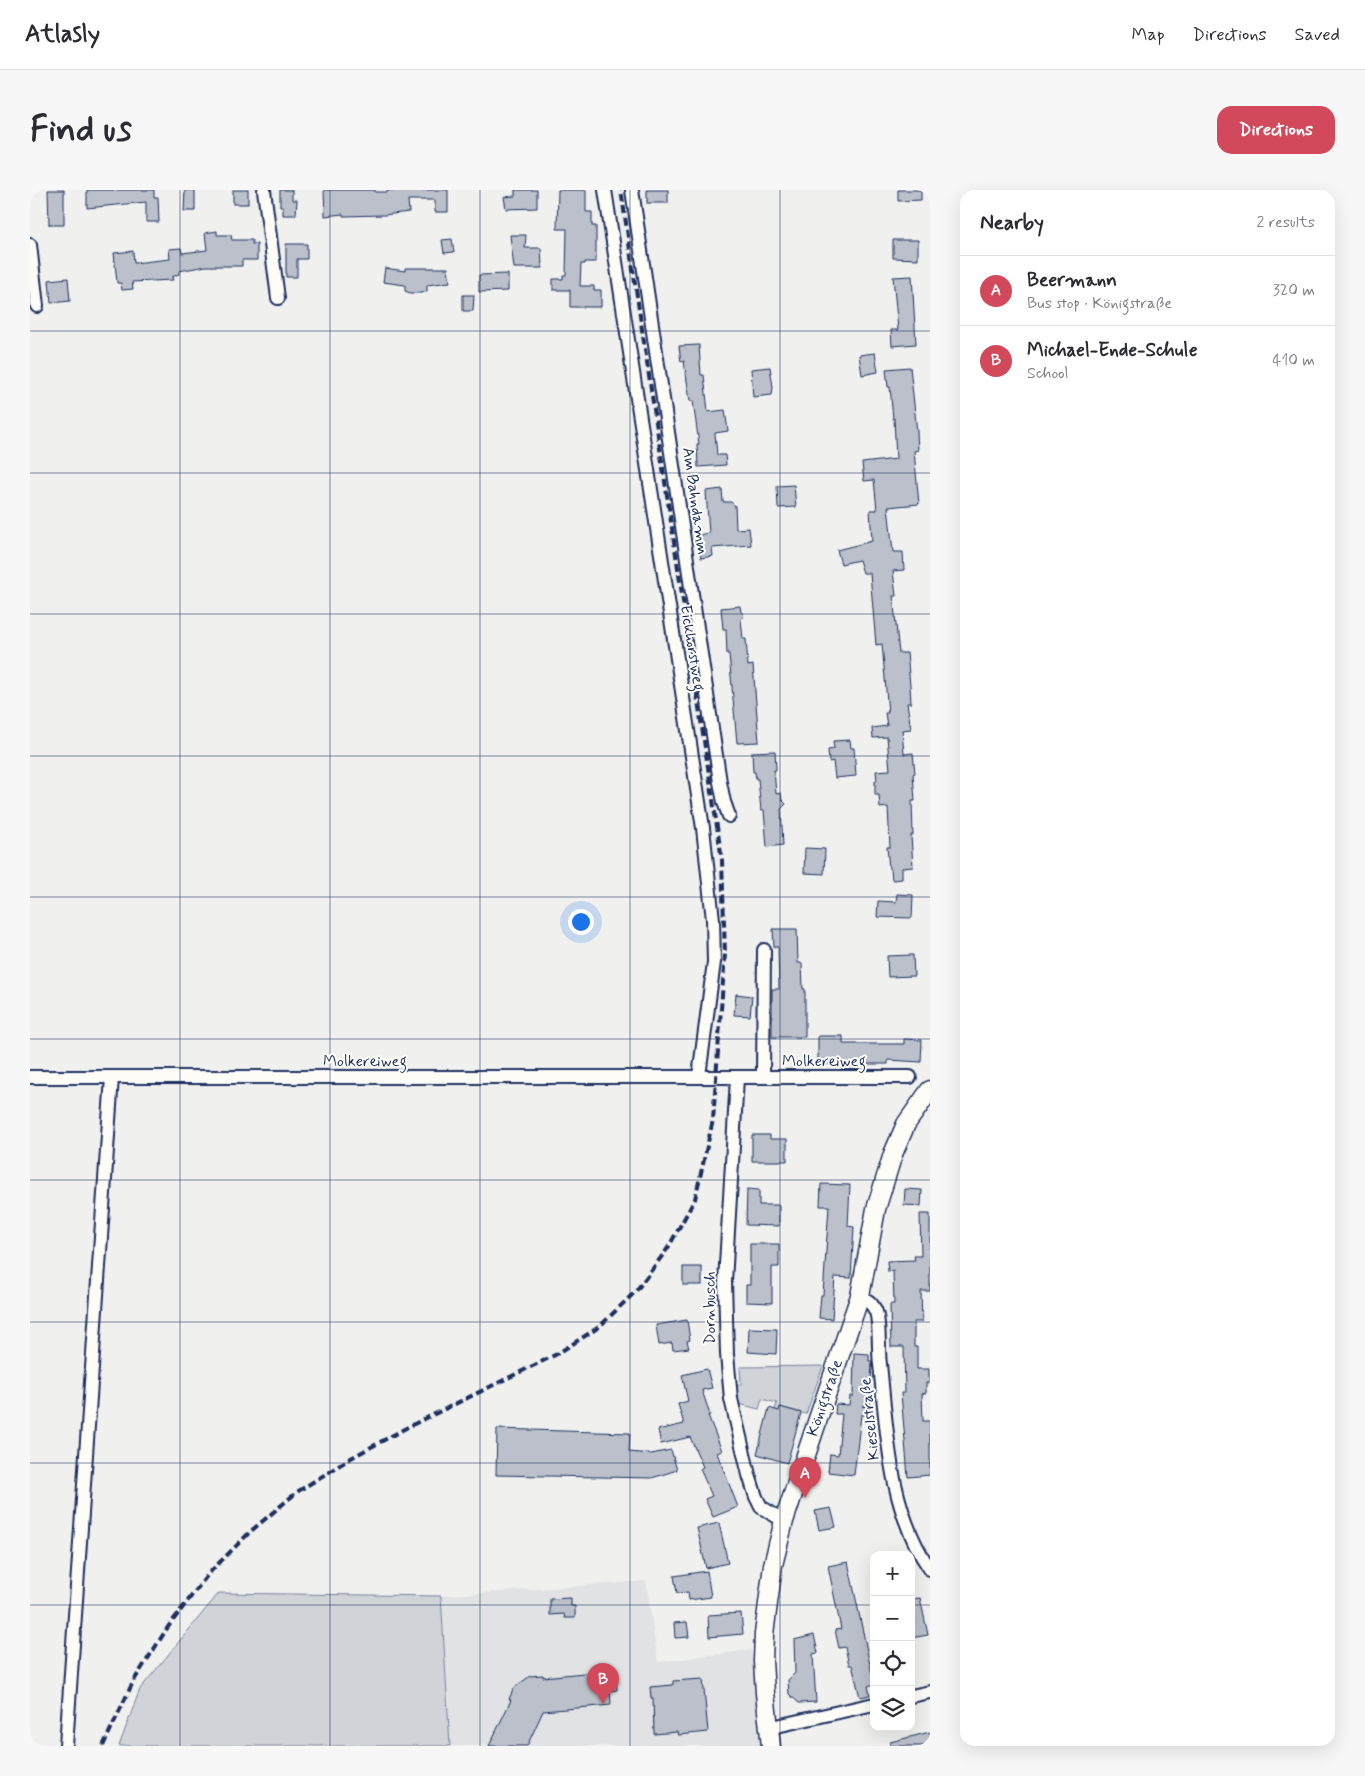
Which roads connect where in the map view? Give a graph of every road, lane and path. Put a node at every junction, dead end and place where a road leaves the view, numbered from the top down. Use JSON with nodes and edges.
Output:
{"nodes":[{"id":1,"x":264,"y":190,"type":"edge"},
{"id":2,"x":605,"y":190,"type":"edge"},
{"id":3,"x":632,"y":190,"type":"edge"},
{"id":4,"x":30,"y":246,"type":"edge"},
{"id":5,"x":278,"y":298,"type":"dead end"},
{"id":6,"x":37,"y":306,"type":"dead end"},
{"id":7,"x":729,"y":816,"type":"dead end"},
{"id":8,"x":764,"y":950,"type":"dead end"},
{"id":9,"x":699,"y":1076,"type":"junction"},
{"id":10,"x":30,"y":1077,"type":"edge"},
{"id":11,"x":112,"y":1077,"type":"junction"},
{"id":12,"x":763,"y":1077,"type":"junction"},
{"id":13,"x":737,"y":1078,"type":"junction"},
{"id":14,"x":910,"y":1078,"type":"dead end"},
{"id":15,"x":930,"y":1090,"type":"edge"},
{"id":16,"x":860,"y":1296,"type":"junction"},
{"id":17,"x":784,"y":1521,"type":"junction"},
{"id":18,"x":930,"y":1569,"type":"edge"},
{"id":19,"x":930,"y":1692,"type":"edge"},
{"id":20,"x":915,"y":1695,"type":"edge"},
{"id":21,"x":870,"y":1705,"type":"edge"},
{"id":22,"x":768,"y":1728,"type":"junction"},
{"id":23,"x":66,"y":1746,"type":"edge"},
{"id":24,"x":771,"y":1746,"type":"edge"}],
"edges":[{"from":1,"to":5,"type":"street"},
{"from":2,"to":9,"type":"street","name":"Eickhorstweg"},
{"from":3,"to":7,"type":"street","name":"Am Bahndamm"},
{"from":4,"to":6,"type":"street"},
{"from":8,"to":12,"type":"street"},
{"from":9,"to":11,"type":"street","name":"Molkereiweg"},
{"from":9,"to":13,"type":"street"},
{"from":10,"to":11,"type":"street","name":"Molkereiweg"},
{"from":11,"to":23,"type":"street"},
{"from":12,"to":13,"type":"street","name":"Molkereiweg"},
{"from":12,"to":14,"type":"street","name":"Molkereiweg"},
{"from":13,"to":17,"type":"street","name":"Dornbusch"},
{"from":15,"to":16,"type":"main road","name":"Königstraße"},
{"from":16,"to":17,"type":"main road","name":"Königstraße"},
{"from":16,"to":18,"type":"street","name":"Kieselstraße"},
{"from":17,"to":22,"type":"main road","name":"Königstraße"},
{"from":19,"to":20,"type":"street"},
{"from":21,"to":22,"type":"street"},
{"from":22,"to":24,"type":"main road","name":"Königstraße"}]}
